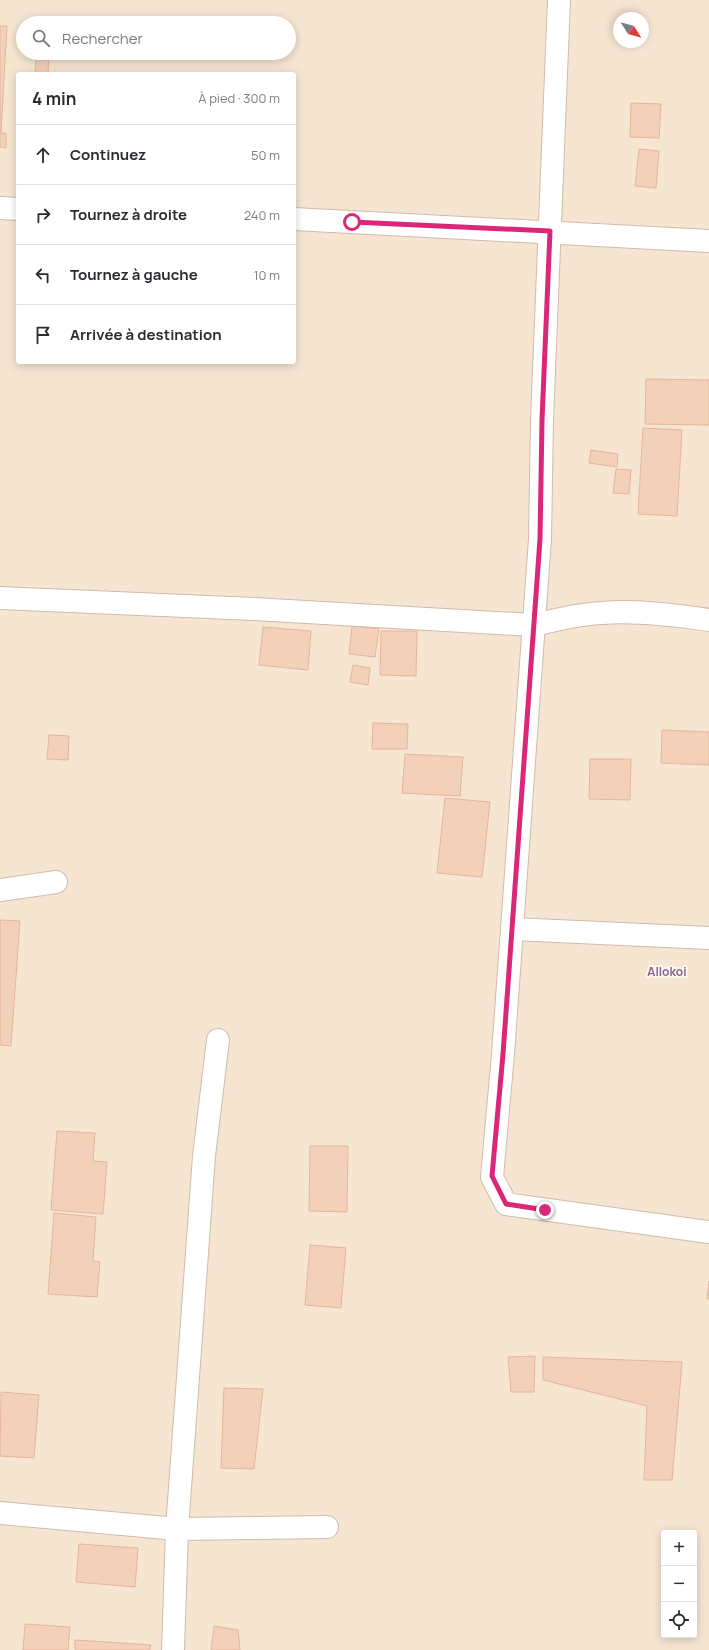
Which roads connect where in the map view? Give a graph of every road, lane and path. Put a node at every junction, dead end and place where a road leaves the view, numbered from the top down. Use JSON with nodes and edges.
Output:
{"nodes":[{"id":1,"x":559,"y":0,"type":"edge"},
{"id":2,"x":0,"y":208,"type":"edge"},
{"id":3,"x":16,"y":208,"type":"edge"},
{"id":4,"x":296,"y":219,"type":"edge"},
{"id":5,"x":550,"y":231,"type":"junction"},
{"id":6,"x":709,"y":241,"type":"edge"},
{"id":7,"x":0,"y":598,"type":"edge"},
{"id":8,"x":709,"y":620,"type":"edge"},
{"id":9,"x":533,"y":625,"type":"junction"},
{"id":10,"x":56,"y":882,"type":"dead end"},
{"id":11,"x":0,"y":890,"type":"edge"},
{"id":12,"x":513,"y":930,"type":"junction"},
{"id":13,"x":709,"y":938,"type":"edge"},
{"id":14,"x":218,"y":1040,"type":"dead end"},
{"id":15,"x":709,"y":1232,"type":"edge"},
{"id":16,"x":0,"y":1512,"type":"edge"},
{"id":17,"x":327,"y":1527,"type":"dead end"},
{"id":18,"x":177,"y":1529,"type":"junction"},
{"id":19,"x":173,"y":1650,"type":"edge"}],
"edges":[{"from":1,"to":5,"type":"street"},
{"from":2,"to":3,"type":"street"},
{"from":4,"to":5,"type":"street"},
{"from":5,"to":6,"type":"street"},
{"from":5,"to":9,"type":"street"},
{"from":7,"to":9,"type":"street"},
{"from":8,"to":9,"type":"street"},
{"from":9,"to":12,"type":"street"},
{"from":10,"to":11,"type":"street"},
{"from":12,"to":13,"type":"street"},
{"from":12,"to":15,"type":"street"},
{"from":14,"to":18,"type":"street"},
{"from":16,"to":18,"type":"street"},
{"from":17,"to":18,"type":"street"},
{"from":18,"to":19,"type":"street"}]}
